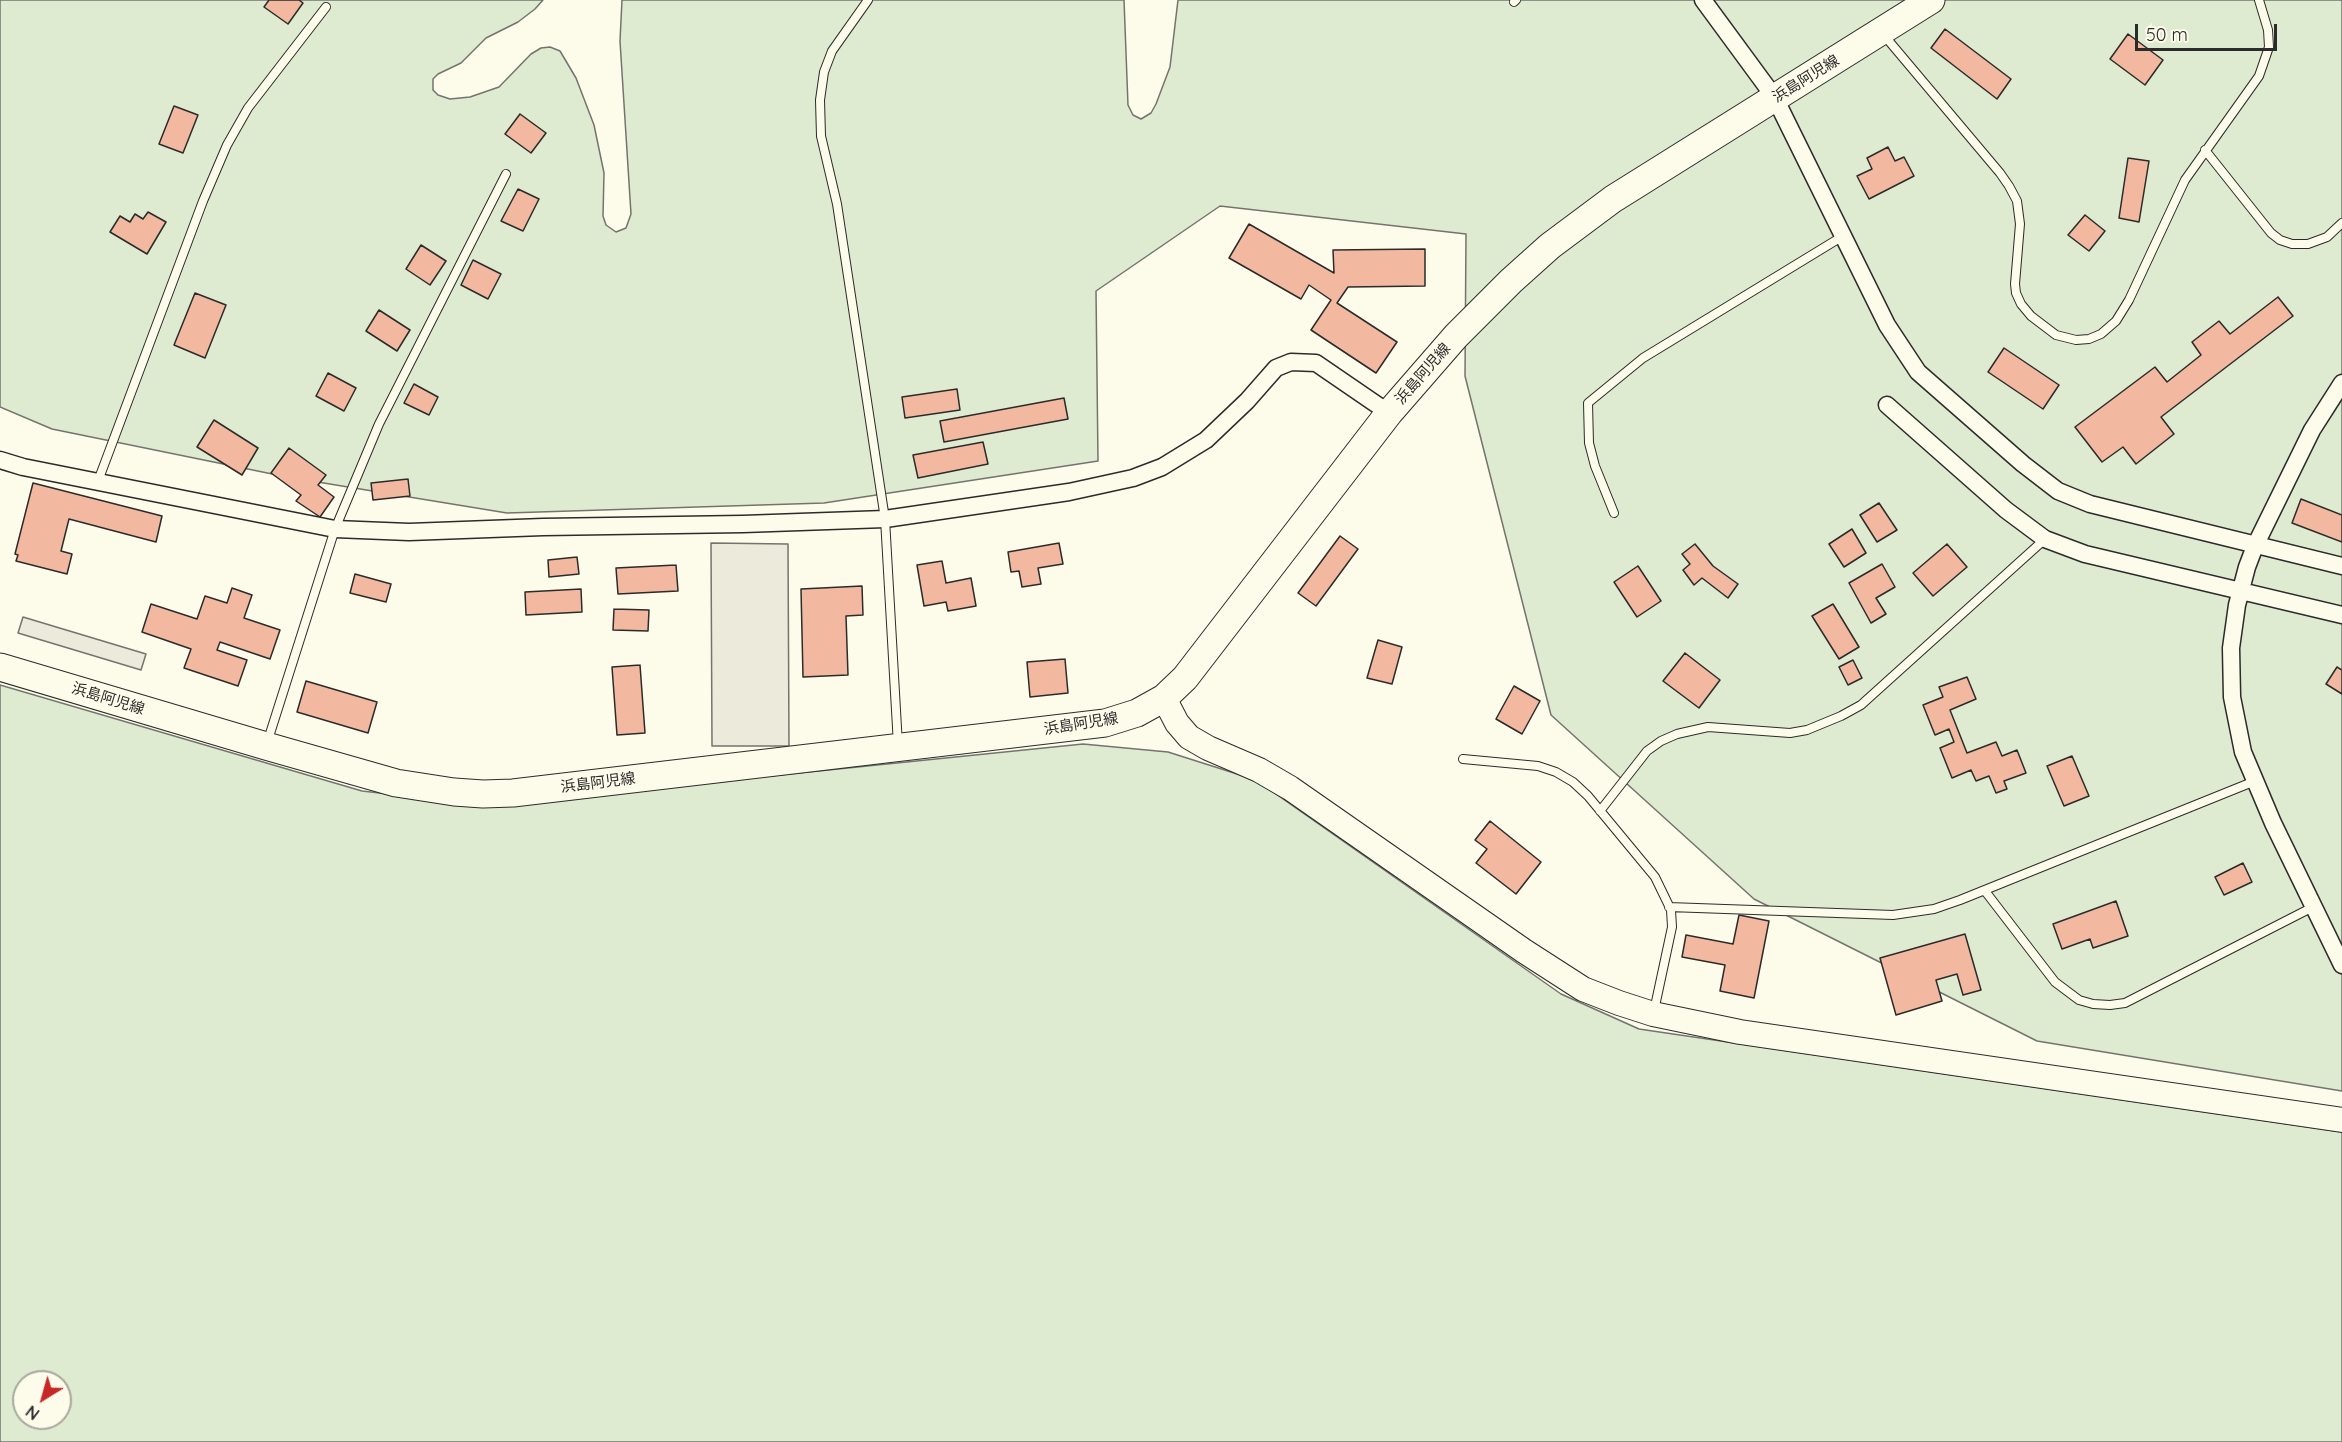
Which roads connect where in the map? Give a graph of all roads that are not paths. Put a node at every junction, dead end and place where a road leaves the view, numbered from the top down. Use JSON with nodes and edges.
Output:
{"nodes":[{"id":1,"x":868,"y":0,"type":"edge"},
{"id":2,"x":1703,"y":0,"type":"edge"},
{"id":3,"x":1931,"y":0,"type":"edge"},
{"id":4,"x":2259,"y":0,"type":"edge"},
{"id":5,"x":326,"y":7,"type":"dead end"},
{"id":6,"x":1881,"y":32,"type":"junction"},
{"id":7,"x":1775,"y":98,"type":"junction"},
{"id":8,"x":2205,"y":150,"type":"junction"},
{"id":9,"x":506,"y":174,"type":"dead end"},
{"id":10,"x":2342,"y":223,"type":"edge"},
{"id":11,"x":1843,"y":236,"type":"junction"},
{"id":12,"x":2342,"y":383,"type":"edge"},
{"id":13,"x":1887,"y":405,"type":"dead end"},
{"id":14,"x":1389,"y":413,"type":"junction"},
{"id":15,"x":0,"y":460,"type":"edge"},
{"id":16,"x":98,"y":481,"type":"junction"},
{"id":17,"x":1614,"y":513,"type":"dead end"},
{"id":18,"x":885,"y":519,"type":"junction"},
{"id":19,"x":335,"y":529,"type":"junction"},
{"id":20,"x":2045,"y":539,"type":"junction"},
{"id":21,"x":2255,"y":546,"type":"junction"},
{"id":22,"x":2342,"y":566,"type":"edge"},
{"id":23,"x":2241,"y":591,"type":"junction"},
{"id":24,"x":2342,"y":615,"type":"edge"},
{"id":25,"x":0,"y":667,"type":"edge"},
{"id":26,"x":1164,"y":698,"type":"junction"},
{"id":27,"x":266,"y":746,"type":"junction"},
{"id":28,"x":898,"y":748,"type":"junction"},
{"id":29,"x":1463,"y":759,"type":"dead end"},
{"id":30,"x":2255,"y":781,"type":"junction"},
{"id":31,"x":1600,"y":811,"type":"junction"},
{"id":32,"x":1985,"y":891,"type":"junction"},
{"id":33,"x":2313,"y":906,"type":"junction"},
{"id":34,"x":1670,"y":907,"type":"junction"},
{"id":35,"x":2342,"y":965,"type":"edge"},
{"id":36,"x":1653,"y":1014,"type":"junction"},
{"id":37,"x":2342,"y":1120,"type":"edge"}],
"edges":[{"from":1,"to":18,"type":"lane"},
{"from":2,"to":7,"type":"street"},
{"from":3,"to":6,"type":"main road","name":"浜島阿児線"},
{"from":4,"to":8,"type":"lane"},
{"from":5,"to":16,"type":"lane"},
{"from":6,"to":7,"type":"main road","name":"浜島阿児線"},
{"from":6,"to":8,"type":"lane"},
{"from":7,"to":11,"type":"street"},
{"from":7,"to":14,"type":"main road","name":"浜島阿児線"},
{"from":8,"to":10,"type":"lane"},
{"from":9,"to":19,"type":"lane"},
{"from":11,"to":17,"type":"lane"},
{"from":11,"to":21,"type":"street"},
{"from":12,"to":21,"type":"street"},
{"from":13,"to":20,"type":"street"},
{"from":14,"to":18,"type":"street"},
{"from":14,"to":26,"type":"main road","name":"浜島阿児線"},
{"from":15,"to":16,"type":"street"},
{"from":16,"to":19,"type":"street"},
{"from":18,"to":19,"type":"street"},
{"from":18,"to":28,"type":"lane"},
{"from":19,"to":27,"type":"lane"},
{"from":20,"to":23,"type":"street"},
{"from":20,"to":31,"type":"lane"},
{"from":21,"to":22,"type":"street"},
{"from":21,"to":23,"type":"street"},
{"from":23,"to":24,"type":"street"},
{"from":23,"to":30,"type":"street"},
{"from":25,"to":27,"type":"main road","name":"浜島阿児線"},
{"from":26,"to":28,"type":"main road","name":"浜島阿児線"},
{"from":26,"to":36,"type":"street"},
{"from":27,"to":28,"type":"main road","name":"浜島阿児線"},
{"from":29,"to":31,"type":"lane"},
{"from":30,"to":32,"type":"lane"},
{"from":30,"to":33,"type":"street"},
{"from":31,"to":34,"type":"lane"},
{"from":32,"to":33,"type":"lane"},
{"from":32,"to":34,"type":"lane"},
{"from":33,"to":35,"type":"street"},
{"from":34,"to":36,"type":"lane"},
{"from":36,"to":37,"type":"street"}]}
